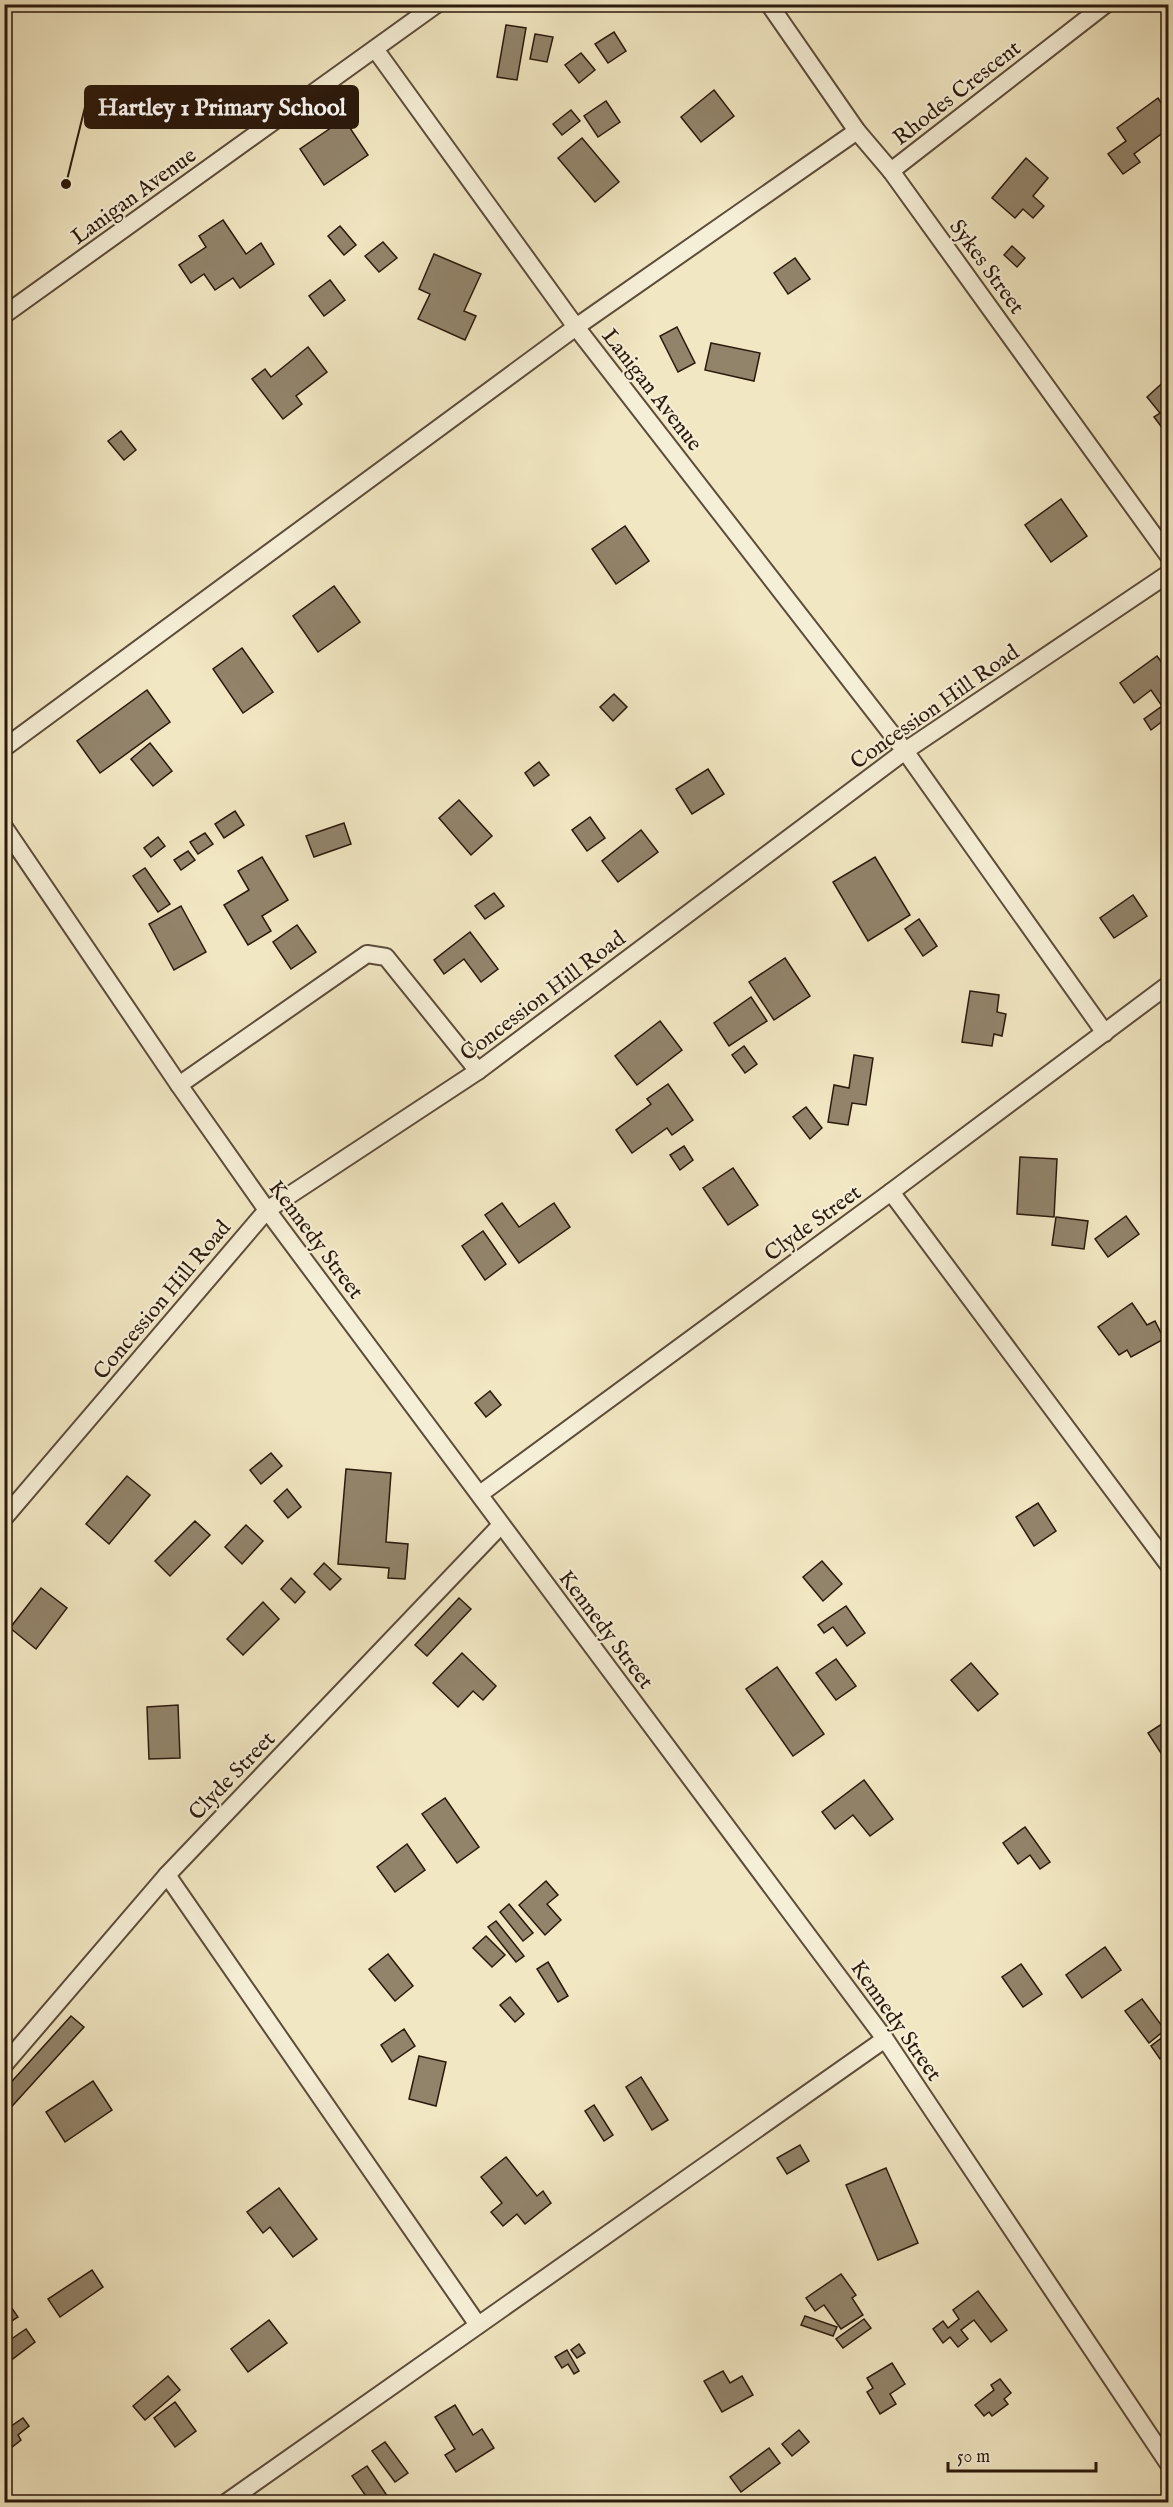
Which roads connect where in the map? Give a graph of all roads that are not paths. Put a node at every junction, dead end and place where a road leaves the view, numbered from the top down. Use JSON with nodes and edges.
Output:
{"nodes":[{"id":1,"x":437,"y":4,"type":"edge"},
{"id":2,"x":769,"y":4,"type":"edge"},
{"id":3,"x":1106,"y":4,"type":"edge"},
{"id":4,"x":375,"y":49,"type":"junction"},
{"id":5,"x":857,"y":131,"type":"junction"},
{"id":6,"x":891,"y":171,"type":"junction"},
{"id":7,"x":4,"y":315,"type":"edge"},
{"id":8,"x":576,"y":327,"type":"junction"},
{"id":9,"x":1168,"y":555,"type":"edge"},
{"id":10,"x":1168,"y":574,"type":"edge"},
{"id":11,"x":4,"y":748,"type":"edge"},
{"id":12,"x":905,"y":751,"type":"junction"},
{"id":13,"x":4,"y":827,"type":"edge"},
{"id":14,"x":1168,"y":985,"type":"edge"},
{"id":15,"x":1105,"y":1033,"type":"junction"},
{"id":16,"x":478,"y":1071,"type":"junction"},
{"id":17,"x":179,"y":1085,"type":"junction"},
{"id":18,"x":891,"y":1192,"type":"junction"},
{"id":19,"x":267,"y":1210,"type":"junction"},
{"id":20,"x":480,"y":1494,"type":"junction"},
{"id":21,"x":4,"y":1518,"type":"edge"},
{"id":22,"x":501,"y":1525,"type":"junction"},
{"id":23,"x":1168,"y":1564,"type":"edge"},
{"id":24,"x":167,"y":1875,"type":"junction"},
{"id":25,"x":885,"y":2039,"type":"junction"},
{"id":26,"x":4,"y":2065,"type":"edge"},
{"id":27,"x":478,"y":2325,"type":"junction"},
{"id":28,"x":1168,"y":2463,"type":"edge"},
{"id":29,"x":226,"y":2502,"type":"edge"}],
"edges":[{"from":1,"to":4,"type":"street","name":"Lanigan Avenue"},
{"from":2,"to":5,"type":"street","name":"Sykes Street"},
{"from":3,"to":6,"type":"street","name":"Rhodes Crescent"},
{"from":4,"to":7,"type":"street","name":"Lanigan Avenue"},
{"from":4,"to":8,"type":"street","name":"Lanigan Avenue"},
{"from":5,"to":6,"type":"street","name":"Sykes Street"},
{"from":5,"to":8,"type":"street"},
{"from":6,"to":9,"type":"street","name":"Sykes Street"},
{"from":8,"to":11,"type":"street"},
{"from":8,"to":12,"type":"street","name":"Lanigan Avenue"},
{"from":10,"to":12,"type":"street","name":"Concession Hill Road"},
{"from":12,"to":15,"type":"street","name":"Lanigan Avenue"},
{"from":12,"to":16,"type":"street","name":"Concession Hill Road"},
{"from":13,"to":17,"type":"street","name":"Kennedy Street"},
{"from":14,"to":15,"type":"street","name":"Clyde Street"},
{"from":15,"to":18,"type":"street","name":"Clyde Street"},
{"from":16,"to":17,"type":"street"},
{"from":16,"to":19,"type":"street","name":"Concession Hill Road"},
{"from":17,"to":19,"type":"street","name":"Kennedy Street"},
{"from":18,"to":20,"type":"street","name":"Clyde Street"},
{"from":18,"to":23,"type":"street"},
{"from":19,"to":20,"type":"street","name":"Kennedy Street"},
{"from":19,"to":21,"type":"street","name":"Concession Hill Road"},
{"from":20,"to":22,"type":"street","name":"Kennedy Street"},
{"from":22,"to":24,"type":"street","name":"Clyde Street"},
{"from":22,"to":25,"type":"street","name":"Kennedy Street"},
{"from":24,"to":26,"type":"street","name":"Clyde Street"},
{"from":24,"to":27,"type":"street"},
{"from":25,"to":27,"type":"street"},
{"from":25,"to":28,"type":"street","name":"Kennedy Street"},
{"from":27,"to":29,"type":"street"}]}
